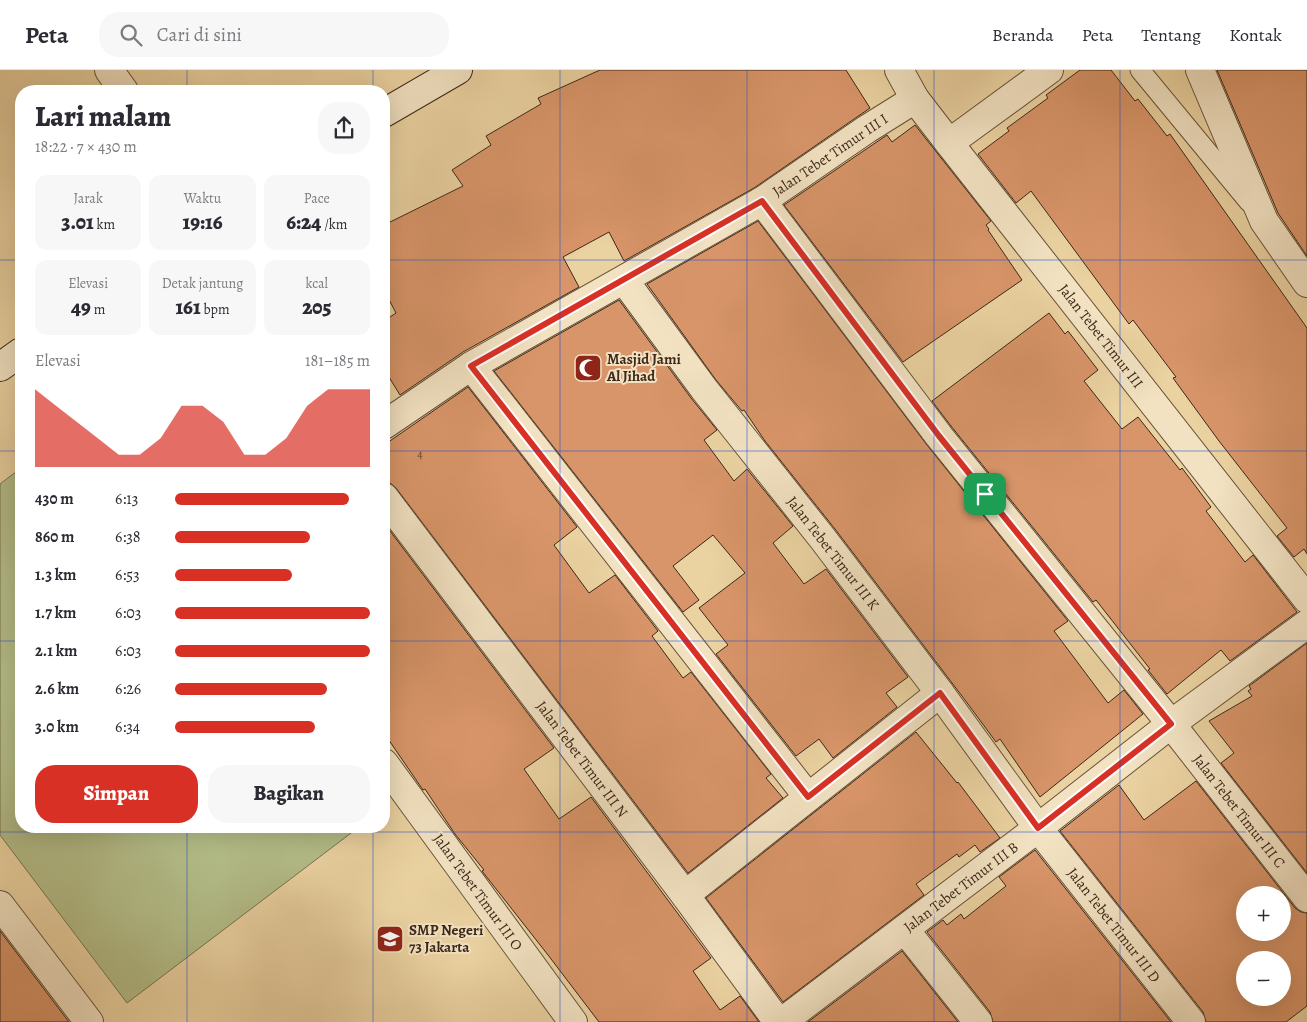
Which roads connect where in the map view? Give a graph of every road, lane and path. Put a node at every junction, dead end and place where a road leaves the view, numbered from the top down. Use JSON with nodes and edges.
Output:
{"nodes":[{"id":1,"x":109,"y":70,"type":"edge"},
{"id":2,"x":458,"y":70,"type":"edge"},
{"id":3,"x":898,"y":70,"type":"edge"},
{"id":4,"x":1048,"y":70,"type":"edge"},
{"id":5,"x":1140,"y":70,"type":"edge"},
{"id":6,"x":1200,"y":70,"type":"edge"},
{"id":7,"x":120,"y":85,"type":"edge"},
{"id":8,"x":915,"y":99,"type":"junction"},
{"id":9,"x":390,"y":110,"type":"edge"},
{"id":10,"x":949,"y":143,"type":"junction"},
{"id":11,"x":762,"y":201,"type":"junction"},
{"id":12,"x":1264,"y":221,"type":"junction"},
{"id":13,"x":624,"y":280,"type":"junction"},
{"id":14,"x":1307,"y":283,"type":"edge"},
{"id":15,"x":15,"y":356,"type":"edge"},
{"id":16,"x":471,"y":366,"type":"junction"},
{"id":17,"x":0,"y":367,"type":"edge"},
{"id":18,"x":390,"y":421,"type":"edge"},
{"id":19,"x":390,"y":505,"type":"edge"},
{"id":20,"x":1307,"y":599,"type":"edge"},
{"id":21,"x":1307,"y":624,"type":"edge"},
{"id":22,"x":940,"y":693,"type":"junction"},
{"id":23,"x":1171,"y":724,"type":"junction"},
{"id":24,"x":390,"y":771,"type":"edge"},
{"id":25,"x":808,"y":797,"type":"junction"},
{"id":26,"x":1038,"y":828,"type":"junction"},
{"id":27,"x":685,"y":895,"type":"junction"},
{"id":28,"x":1307,"y":898,"type":"edge"},
{"id":29,"x":0,"y":905,"type":"edge"},
{"id":30,"x":905,"y":930,"type":"junction"},
{"id":31,"x":89,"y":1022,"type":"edge"},
{"id":32,"x":573,"y":1022,"type":"edge"},
{"id":33,"x":778,"y":1022,"type":"edge"},
{"id":34,"x":782,"y":1022,"type":"edge"},
{"id":35,"x":978,"y":1022,"type":"edge"},
{"id":36,"x":1191,"y":1022,"type":"edge"}],
"edges":[{"from":1,"to":7,"type":"street"},
{"from":2,"to":9,"type":"street"},
{"from":3,"to":8,"type":"street","name":"Jalan Tebet Timur III"},
{"from":4,"to":10,"type":"street"},
{"from":5,"to":12,"type":"lane"},
{"from":6,"to":12,"type":"street"},
{"from":8,"to":10,"type":"street","name":"Jalan Tebet Timur III"},
{"from":8,"to":11,"type":"street","name":"Jalan Tebet Timur III I"},
{"from":10,"to":20,"type":"street","name":"Jalan Tebet Timur III"},
{"from":11,"to":13,"type":"street","name":"Jalan Tebet Timur III I"},
{"from":11,"to":23,"type":"street","name":"Jalan Tebet Timur III C"},
{"from":12,"to":14,"type":"street"},
{"from":13,"to":16,"type":"street","name":"Jalan Tebet Timur III I"},
{"from":13,"to":22,"type":"street","name":"Jalan Tebet Timur III K"},
{"from":15,"to":17,"type":"street"},
{"from":16,"to":18,"type":"street","name":"Jalan Tebet Timur III I"},
{"from":16,"to":25,"type":"street"},
{"from":19,"to":27,"type":"street","name":"Jalan Tebet Timur III N"},
{"from":21,"to":23,"type":"street","name":"Jalan Tebet Timur III B"},
{"from":22,"to":25,"type":"street"},
{"from":22,"to":26,"type":"street","name":"Jalan Tebet Timur III K"},
{"from":23,"to":26,"type":"street","name":"Jalan Tebet Timur III B"},
{"from":23,"to":28,"type":"street","name":"Jalan Tebet Timur III C"},
{"from":24,"to":32,"type":"street","name":"Jalan Tebet Timur III O"},
{"from":25,"to":27,"type":"street"},
{"from":26,"to":30,"type":"street","name":"Jalan Tebet Timur III B"},
{"from":26,"to":36,"type":"street","name":"Jalan Tebet Timur III D"},
{"from":27,"to":33,"type":"street","name":"Jalan Tebet Timur III N"},
{"from":29,"to":31,"type":"street"},
{"from":30,"to":34,"type":"street","name":"Jalan Tebet Timur III B"},
{"from":30,"to":35,"type":"street"}]}
